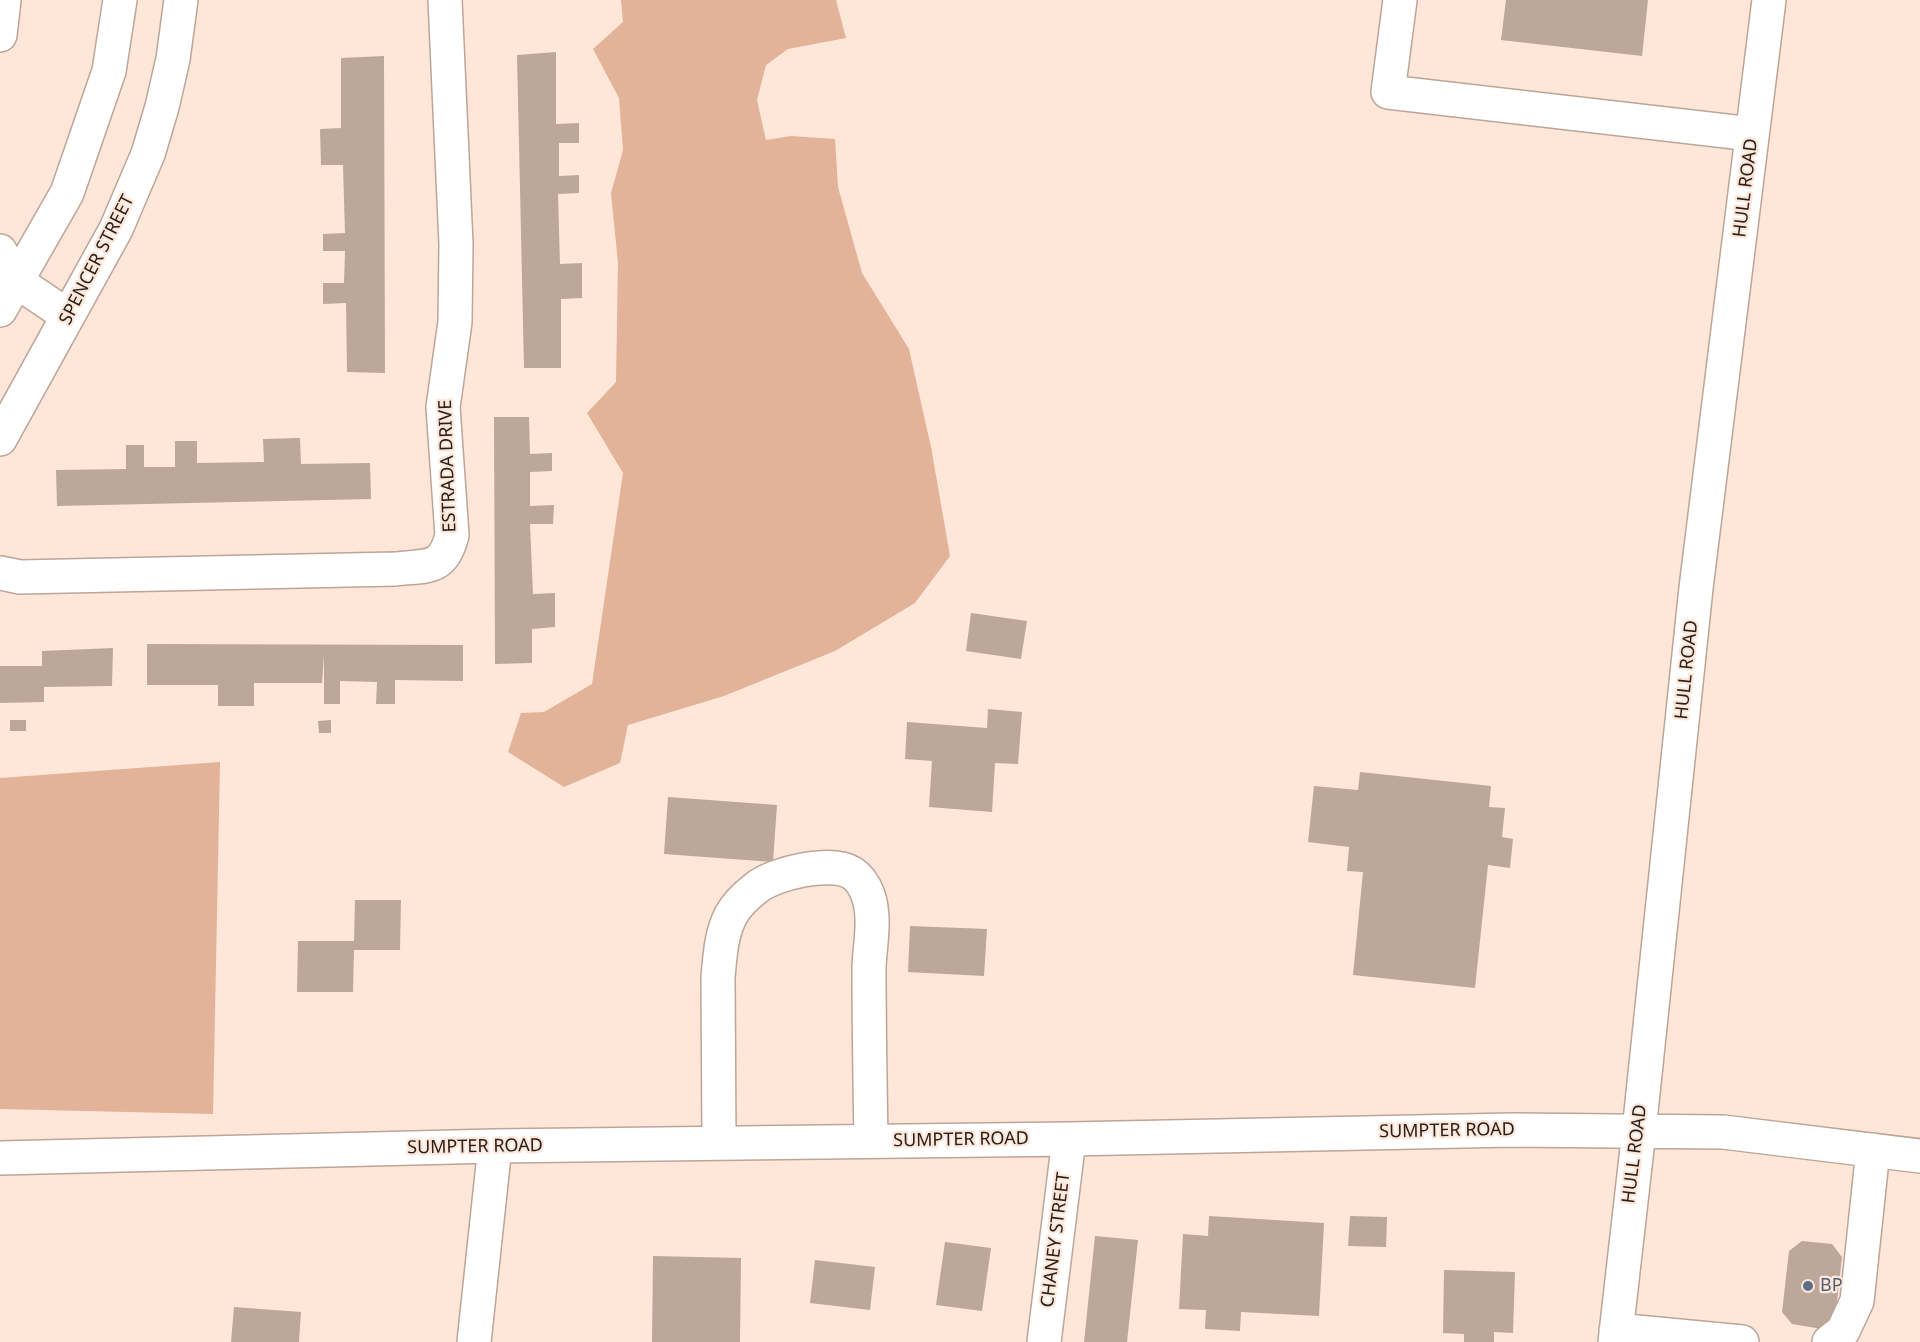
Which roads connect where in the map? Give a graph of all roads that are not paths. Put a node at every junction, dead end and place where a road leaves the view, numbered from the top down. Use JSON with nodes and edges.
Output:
{"nodes":[{"id":1,"x":4,"y":0,"type":"edge"},
{"id":2,"x":120,"y":0,"type":"edge"},
{"id":3,"x":181,"y":0,"type":"edge"},
{"id":4,"x":444,"y":0,"type":"edge"},
{"id":5,"x":1400,"y":0,"type":"edge"},
{"id":6,"x":1769,"y":0,"type":"edge"},
{"id":7,"x":0,"y":35,"type":"edge"},
{"id":8,"x":1752,"y":134,"type":"junction"},
{"id":9,"x":0,"y":251,"type":"edge"},
{"id":10,"x":16,"y":281,"type":"junction"},
{"id":11,"x":0,"y":310,"type":"edge"},
{"id":12,"x":68,"y":316,"type":"junction"},
{"id":13,"x":0,"y":439,"type":"edge"},
{"id":14,"x":0,"y":573,"type":"edge"},
{"id":15,"x":1639,"y":1131,"type":"junction"},
{"id":16,"x":1069,"y":1139,"type":"junction"},
{"id":17,"x":871,"y":1141,"type":"junction"},
{"id":18,"x":719,"y":1143,"type":"junction"},
{"id":19,"x":495,"y":1146,"type":"junction"},
{"id":20,"x":1874,"y":1150,"type":"junction"},
{"id":21,"x":1920,"y":1156,"type":"edge"},
{"id":22,"x":0,"y":1158,"type":"edge"},
{"id":23,"x":1615,"y":1336,"type":"edge"},
{"id":24,"x":474,"y":1342,"type":"edge"},
{"id":25,"x":1044,"y":1342,"type":"edge"},
{"id":26,"x":1742,"y":1342,"type":"edge"},
{"id":27,"x":1829,"y":1342,"type":"edge"}],
"edges":[{"from":1,"to":7,"type":"street"},
{"from":2,"to":10,"type":"street"},
{"from":3,"to":12,"type":"street","name":"SPENCER STREET"},
{"from":4,"to":14,"type":"street","name":"ESTRADA DRIVE"},
{"from":5,"to":8,"type":"street"},
{"from":6,"to":8,"type":"street","name":"HULL ROAD"},
{"from":8,"to":15,"type":"street","name":"HULL ROAD"},
{"from":9,"to":10,"type":"street"},
{"from":10,"to":11,"type":"street"},
{"from":10,"to":12,"type":"street"},
{"from":12,"to":13,"type":"street","name":"SPENCER STREET"},
{"from":15,"to":16,"type":"street","name":"SUMPTER ROAD"},
{"from":15,"to":20,"type":"street","name":"SUMPTER ROAD"},
{"from":15,"to":23,"type":"street","name":"HULL ROAD"},
{"from":16,"to":17,"type":"street","name":"SUMPTER ROAD"},
{"from":16,"to":25,"type":"street","name":"CHANEY STREET"},
{"from":17,"to":18,"type":"street","name":"SUMPTER ROAD"},
{"from":17,"to":18,"type":"street"},
{"from":18,"to":19,"type":"street","name":"SUMPTER ROAD"},
{"from":19,"to":22,"type":"street","name":"SUMPTER ROAD"},
{"from":19,"to":24,"type":"street"},
{"from":20,"to":21,"type":"street","name":"SUMPTER ROAD"},
{"from":20,"to":27,"type":"street"},
{"from":23,"to":26,"type":"street"}]}
